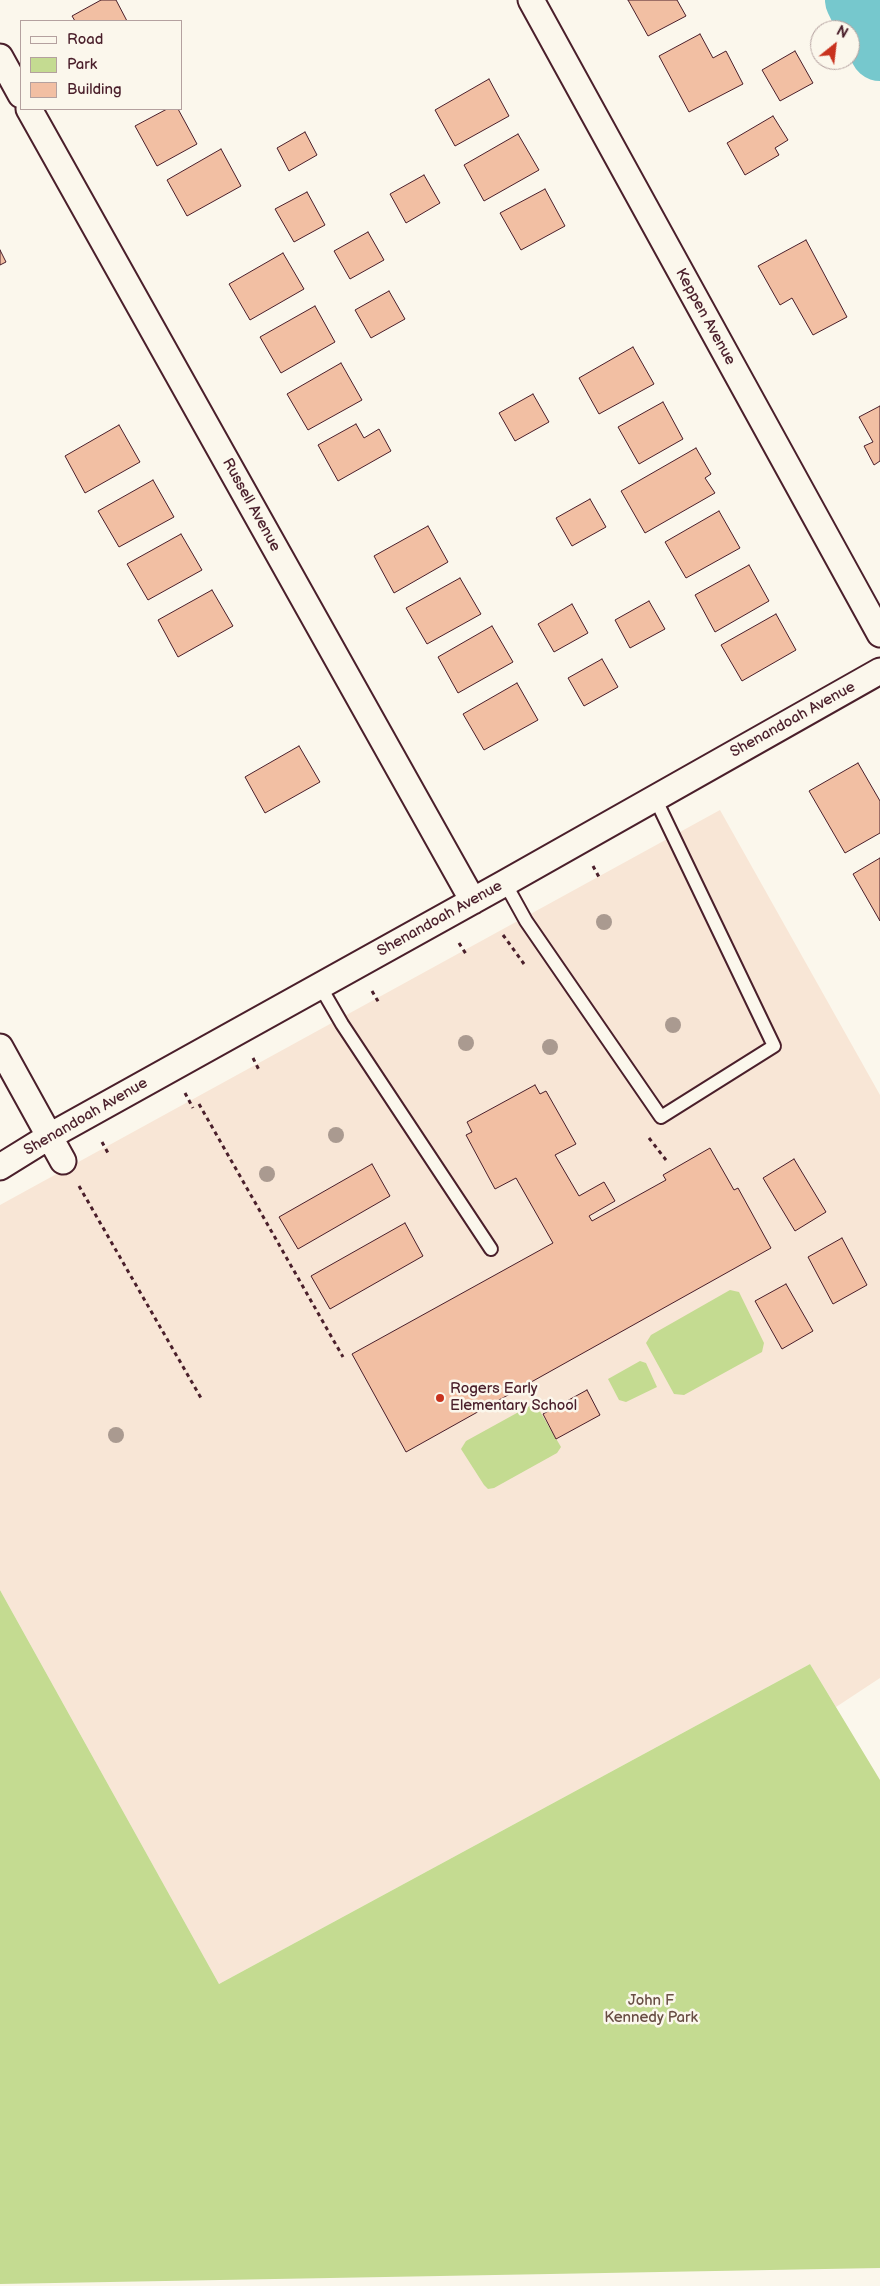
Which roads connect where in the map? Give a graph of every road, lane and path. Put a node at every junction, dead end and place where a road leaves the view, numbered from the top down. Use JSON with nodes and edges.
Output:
{"nodes":[{"id":1,"x":531,"y":0,"type":"edge"},
{"id":2,"x":0,"y":57,"type":"edge"},
{"id":3,"x":20,"y":93,"type":"edge"},
{"id":4,"x":30,"y":110,"type":"edge"},
{"id":5,"x":880,"y":634,"type":"edge"},
{"id":6,"x":880,"y":671,"type":"edge"},
{"id":7,"x":655,"y":798,"type":"junction"},
{"id":8,"x":591,"y":862,"type":"dead end"},
{"id":9,"x":600,"y":879,"type":"dead end"},
{"id":10,"x":505,"y":883,"type":"junction"},
{"id":11,"x":473,"y":901,"type":"junction"},
{"id":12,"x":459,"y":943,"type":"dead end"},
{"id":13,"x":466,"y":954,"type":"dead end"},
{"id":14,"x":320,"y":986,"type":"junction"},
{"id":15,"x":371,"y":989,"type":"dead end"},
{"id":16,"x":379,"y":1003,"type":"dead end"},
{"id":17,"x":0,"y":1047,"type":"edge"},
{"id":18,"x":252,"y":1055,"type":"dead end"},
{"id":19,"x":259,"y":1070,"type":"dead end"},
{"id":20,"x":185,"y":1093,"type":"dead end"},
{"id":21,"x":199,"y":1104,"type":"dead end"},
{"id":22,"x":193,"y":1108,"type":"dead end"},
{"id":23,"x":50,"y":1136,"type":"junction"},
{"id":24,"x":102,"y":1141,"type":"dead end"},
{"id":25,"x":109,"y":1154,"type":"dead end"},
{"id":26,"x":63,"y":1161,"type":"dead end"},
{"id":27,"x":0,"y":1167,"type":"edge"},
{"id":28,"x":76,"y":1182,"type":"dead end"},
{"id":29,"x":491,"y":1249,"type":"dead end"},
{"id":30,"x":343,"y":1357,"type":"dead end"},
{"id":31,"x":201,"y":1398,"type":"dead end"}],
"edges":[{"from":1,"to":5,"type":"street","name":"Keppen Avenue"},
{"from":2,"to":3,"type":"street"},
{"from":4,"to":11,"type":"street","name":"Russell Avenue"},
{"from":6,"to":7,"type":"street","name":"Shenandoah Avenue"},
{"from":7,"to":10,"type":"street","name":"Shenandoah Avenue"},
{"from":7,"to":10,"type":"lane"},
{"from":8,"to":9,"type":"path"},
{"from":10,"to":11,"type":"street","name":"Shenandoah Avenue"},
{"from":11,"to":14,"type":"street","name":"Shenandoah Avenue"},
{"from":12,"to":13,"type":"path"},
{"from":14,"to":23,"type":"street","name":"Shenandoah Avenue"},
{"from":14,"to":29,"type":"lane"},
{"from":15,"to":16,"type":"path"},
{"from":17,"to":23,"type":"street"},
{"from":18,"to":19,"type":"path"},
{"from":20,"to":22,"type":"path"},
{"from":21,"to":30,"type":"path"},
{"from":23,"to":26,"type":"street"},
{"from":23,"to":27,"type":"street","name":"Shenandoah Avenue"},
{"from":24,"to":25,"type":"path"},
{"from":28,"to":31,"type":"path"}]}
